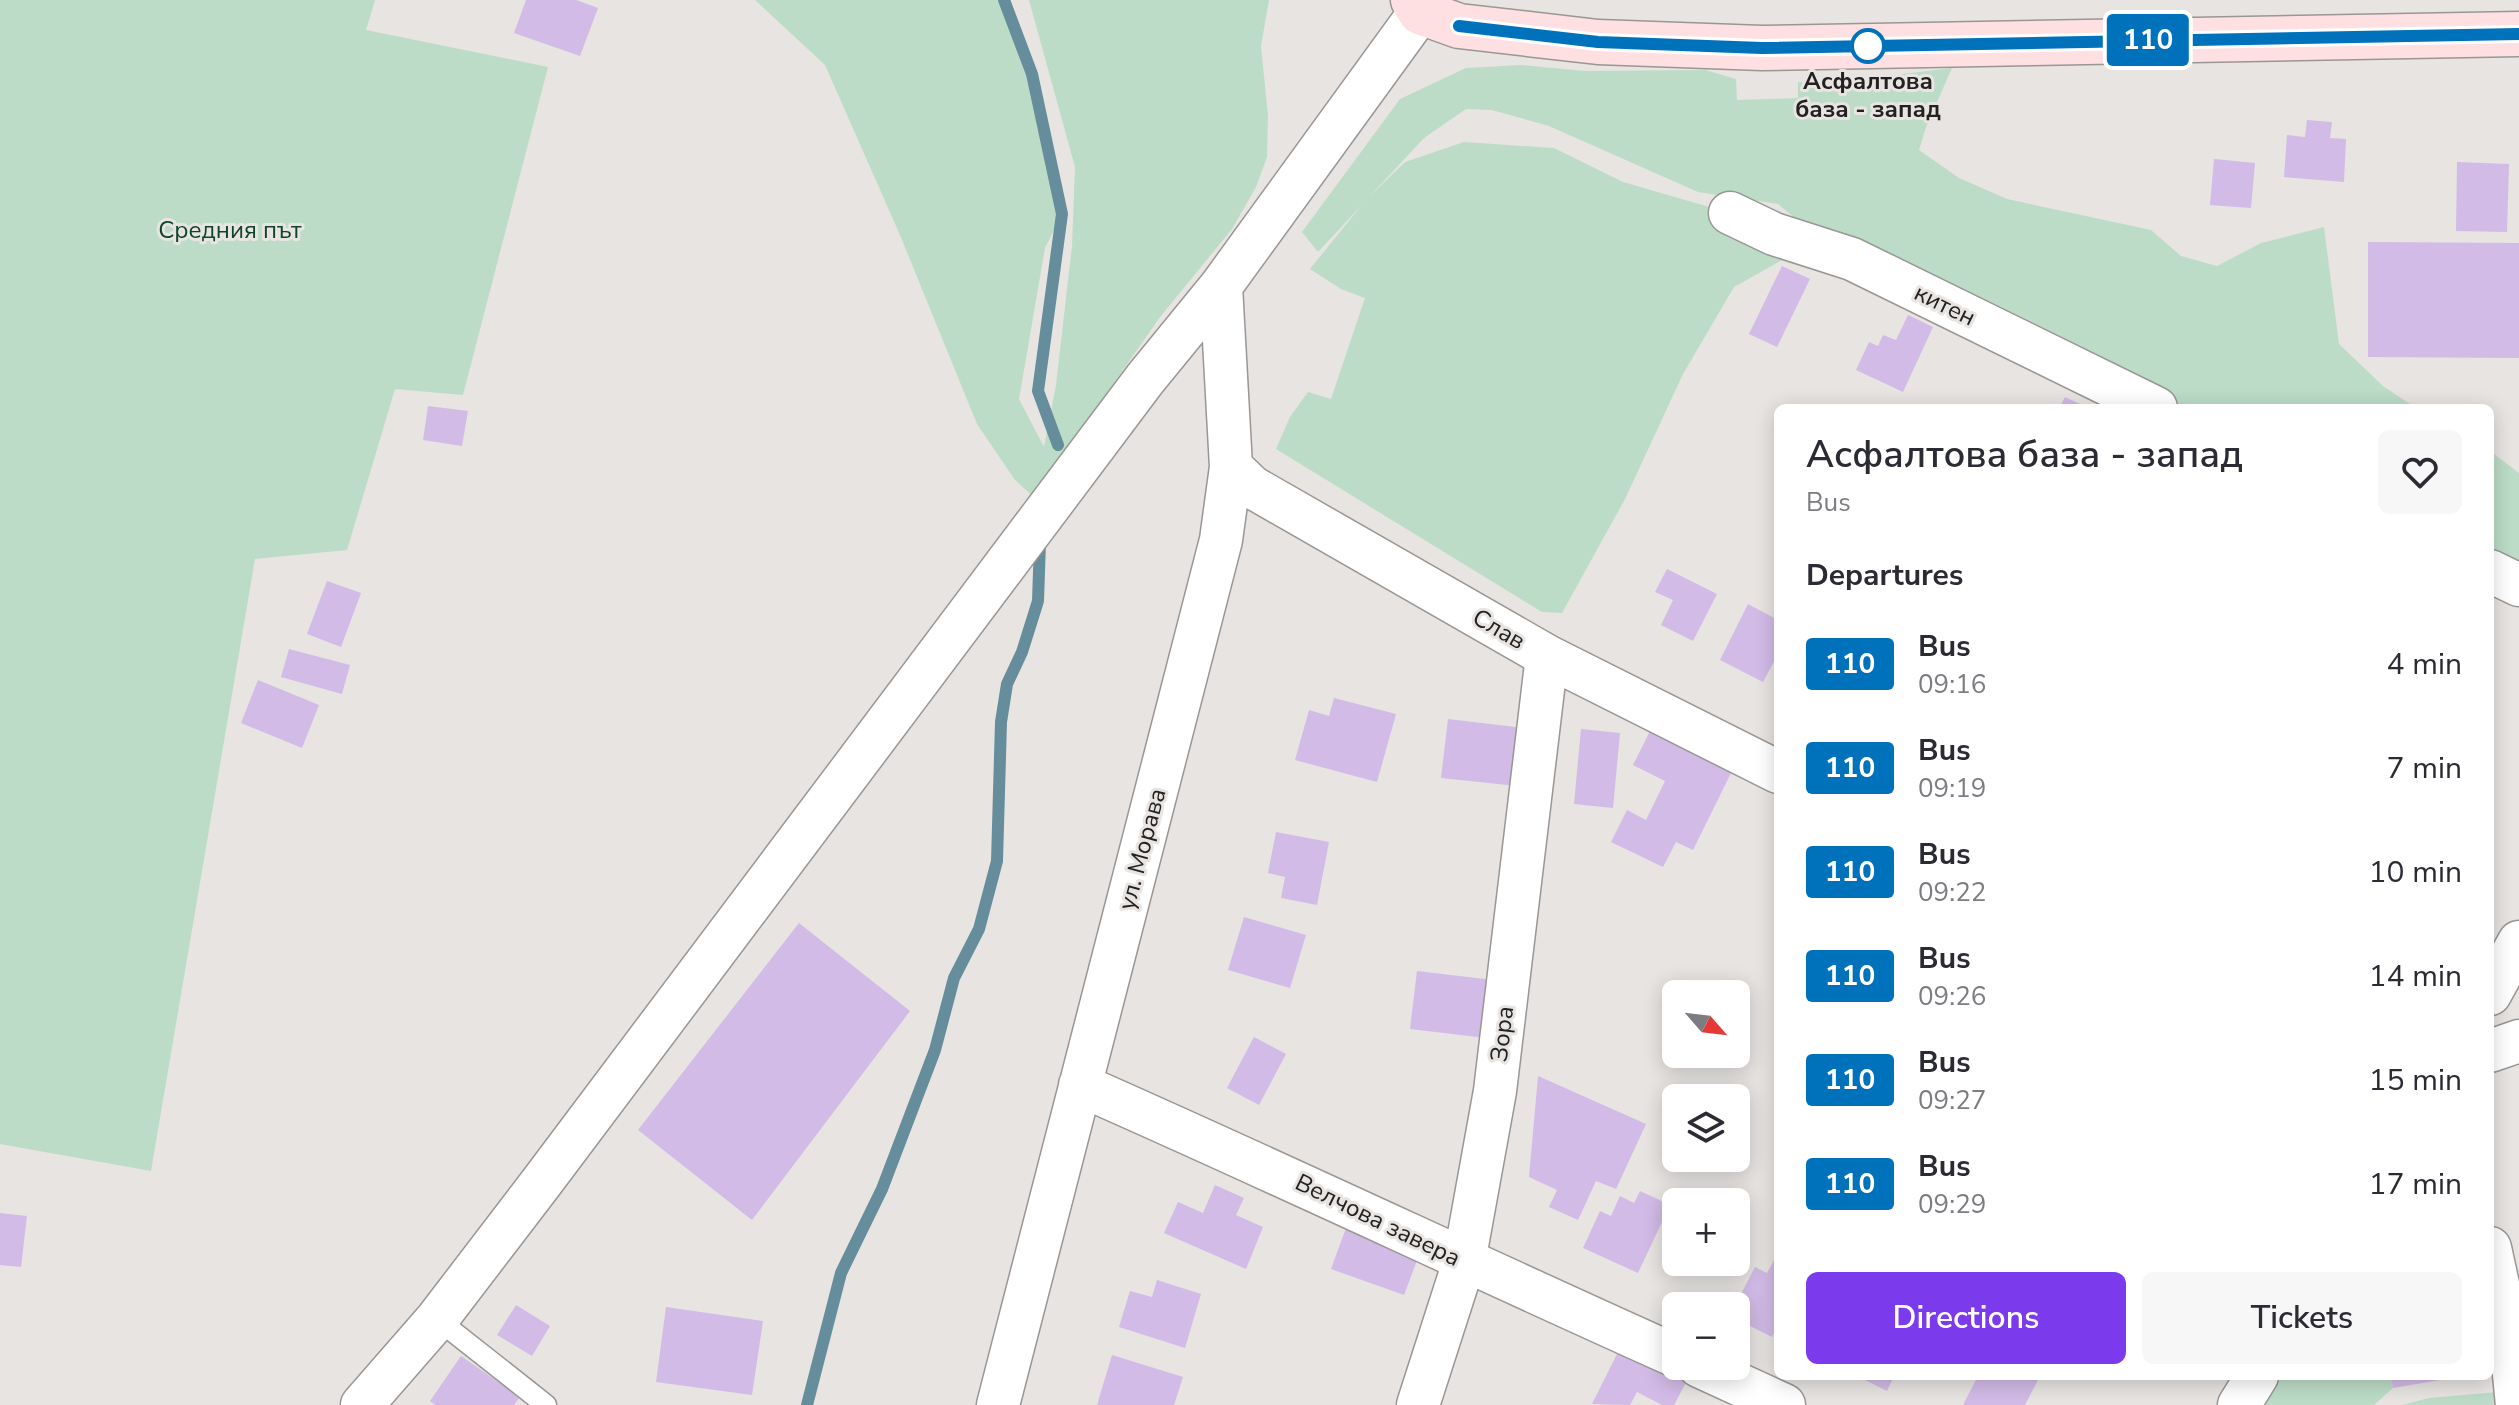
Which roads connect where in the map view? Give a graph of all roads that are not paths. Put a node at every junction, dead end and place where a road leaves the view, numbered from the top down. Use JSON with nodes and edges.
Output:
{"nodes":[{"id":1,"x":1431,"y":13,"type":"edge"},
{"id":2,"x":2519,"y":34,"type":"edge"},
{"id":3,"x":1730,"y":213,"type":"dead end"},
{"id":4,"x":1221,"y":286,"type":"junction"},
{"id":5,"x":2148,"y":404,"type":"edge"},
{"id":6,"x":1231,"y":467,"type":"junction"},
{"id":7,"x":2494,"y":573,"type":"edge"},
{"id":8,"x":2519,"y":585,"type":"edge"},
{"id":9,"x":1547,"y":656,"type":"junction"},
{"id":10,"x":1774,"y":770,"type":"edge"},
{"id":11,"x":2519,"y":942,"type":"edge"},
{"id":12,"x":2494,"y":987,"type":"edge"},
{"id":13,"x":2519,"y":1041,"type":"edge"},
{"id":14,"x":2494,"y":1050,"type":"edge"},
{"id":15,"x":1080,"y":1085,"type":"junction"},
{"id":16,"x":1464,"y":1262,"type":"junction"},
{"id":17,"x":2494,"y":1266,"type":"edge"},
{"id":18,"x":437,"y":1319,"type":"junction"},
{"id":19,"x":1662,"y":1350,"type":"edge"},
{"id":20,"x":1730,"y":1380,"type":"edge"},
{"id":21,"x":2255,"y":1380,"type":"edge"},
{"id":22,"x":362,"y":1405,"type":"edge"},
{"id":23,"x":546,"y":1405,"type":"edge"},
{"id":24,"x":998,"y":1405,"type":"edge"},
{"id":25,"x":1418,"y":1405,"type":"edge"},
{"id":26,"x":1784,"y":1405,"type":"edge"},
{"id":27,"x":2239,"y":1405,"type":"edge"},
{"id":28,"x":2517,"y":1405,"type":"edge"}],
"edges":[{"from":1,"to":2,"type":"street"},
{"from":1,"to":4,"type":"street"},
{"from":3,"to":5,"type":"street","name":"китен"},
{"from":4,"to":6,"type":"street","name":"ул. Морава"},
{"from":4,"to":18,"type":"street"},
{"from":6,"to":9,"type":"street","name":"Слав"},
{"from":6,"to":15,"type":"street","name":"ул. Морава"},
{"from":7,"to":8,"type":"street"},
{"from":9,"to":10,"type":"street","name":"Слав"},
{"from":9,"to":16,"type":"street","name":"Зора"},
{"from":11,"to":12,"type":"street"},
{"from":13,"to":14,"type":"street"},
{"from":15,"to":16,"type":"street","name":"Велчова завера"},
{"from":15,"to":24,"type":"street","name":"ул. Морава"},
{"from":16,"to":19,"type":"street","name":"Велчова завера"},
{"from":16,"to":25,"type":"street","name":"Зора"},
{"from":17,"to":28,"type":"street"},
{"from":18,"to":22,"type":"street"},
{"from":18,"to":23,"type":"lane"},
{"from":20,"to":26,"type":"street"},
{"from":21,"to":27,"type":"street"}]}
